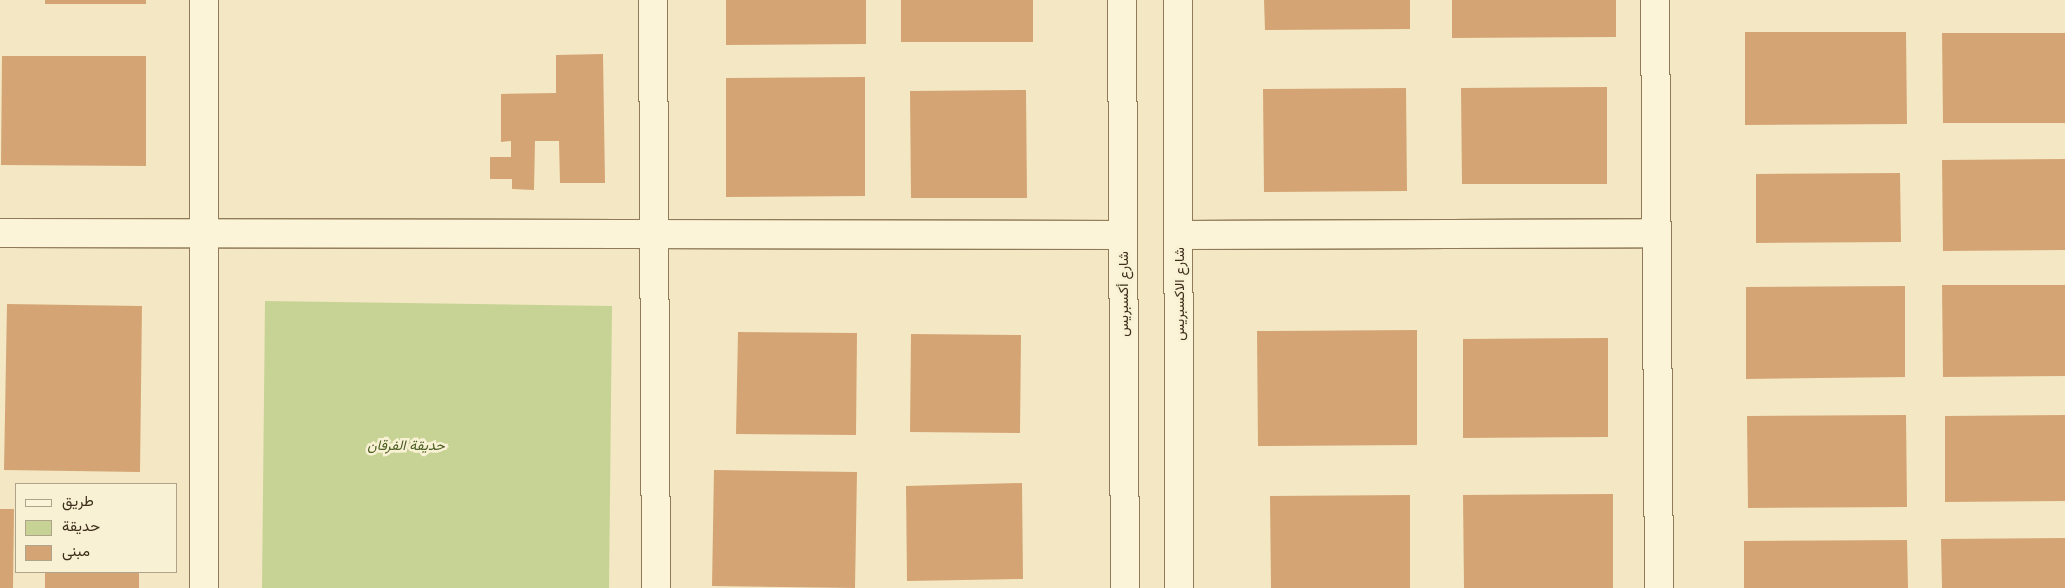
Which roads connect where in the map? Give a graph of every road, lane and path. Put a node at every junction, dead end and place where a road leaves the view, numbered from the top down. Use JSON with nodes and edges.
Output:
{"nodes":[{"id":1,"x":204,"y":0,"type":"edge"},
{"id":2,"x":653,"y":0,"type":"edge"},
{"id":3,"x":1122,"y":0,"type":"edge"},
{"id":4,"x":1178,"y":0,"type":"edge"},
{"id":5,"x":1655,"y":0,"type":"edge"},
{"id":6,"x":0,"y":233,"type":"edge"},
{"id":7,"x":1656,"y":233,"type":"junction"},
{"id":8,"x":204,"y":234,"type":"junction"},
{"id":9,"x":653,"y":234,"type":"junction"},
{"id":10,"x":1179,"y":234,"type":"junction"},
{"id":11,"x":1123,"y":235,"type":"junction"},
{"id":12,"x":204,"y":588,"type":"edge"},
{"id":13,"x":656,"y":588,"type":"edge"},
{"id":14,"x":1125,"y":588,"type":"edge"},
{"id":15,"x":1179,"y":588,"type":"edge"},
{"id":16,"x":1659,"y":588,"type":"edge"}],
"edges":[{"from":1,"to":8,"type":"street"},
{"from":2,"to":9,"type":"street"},
{"from":3,"to":11,"type":"street","name":"شارع أكسبريس"},
{"from":4,"to":10,"type":"street","name":"شارع الاكسبريس"},
{"from":5,"to":7,"type":"street"},
{"from":6,"to":8,"type":"street"},
{"from":7,"to":10,"type":"street"},
{"from":7,"to":16,"type":"street"},
{"from":8,"to":9,"type":"street"},
{"from":8,"to":12,"type":"street"},
{"from":9,"to":11,"type":"street"},
{"from":9,"to":13,"type":"street"},
{"from":10,"to":15,"type":"street","name":"شارع الاكسبريس"},
{"from":11,"to":14,"type":"street","name":"شارع أكسبريس"}]}
